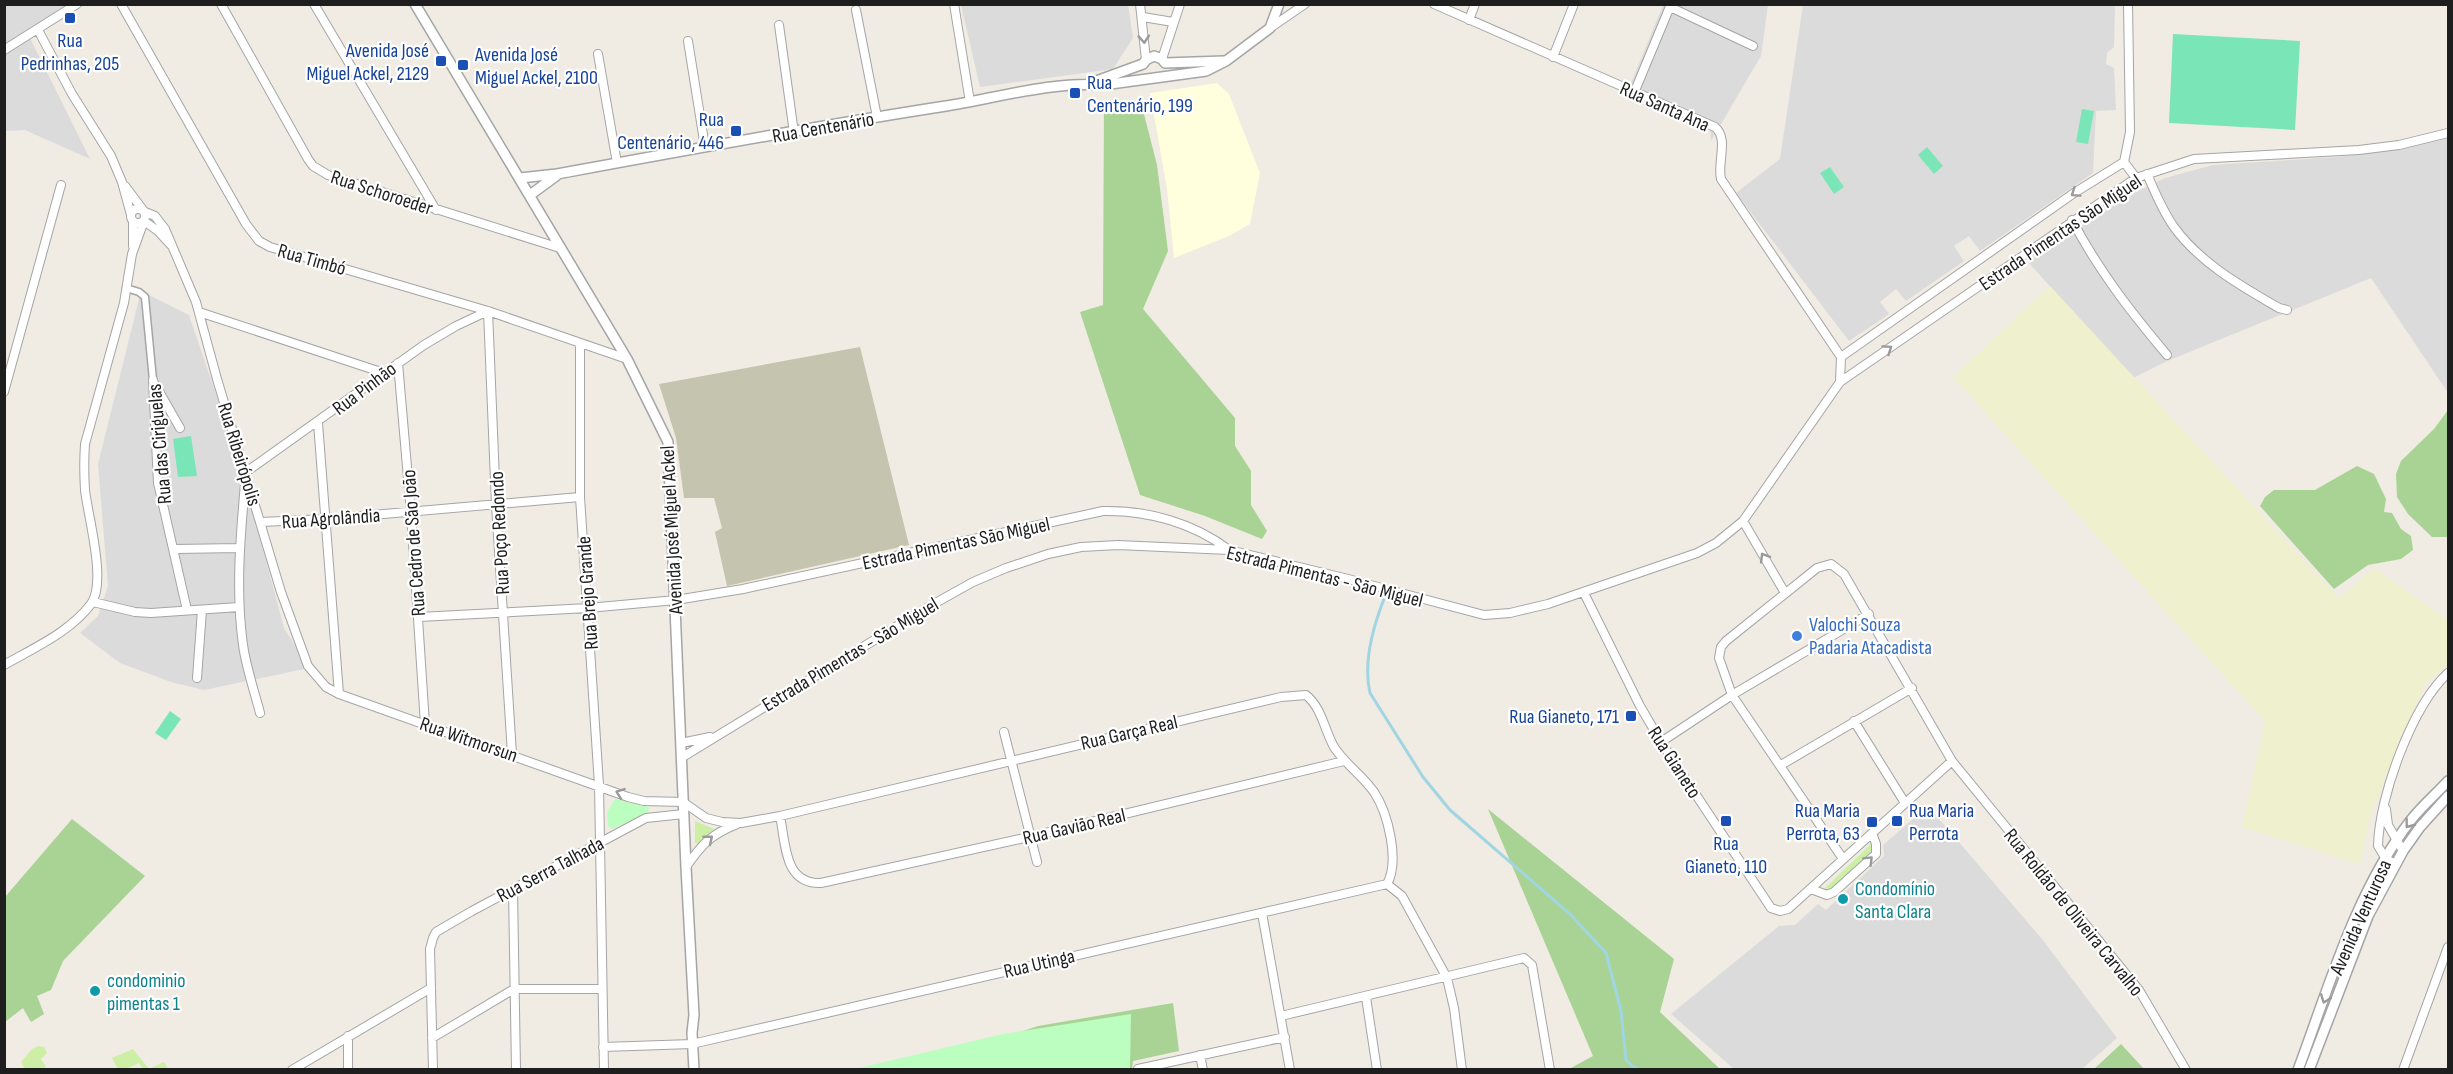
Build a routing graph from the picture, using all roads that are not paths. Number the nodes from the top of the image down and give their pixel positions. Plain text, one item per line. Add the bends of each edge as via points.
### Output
1 (77, 4) edge
2 (121, 4) edge
3 (221, 4) edge
4 (314, 4) edge
5 (415, 4) edge
6 (954, 4) edge
7 (1140, 4) edge
8 (1180, 4) edge
9 (1279, 4) edge
10 (1305, 4) edge
11 (1434, 4) edge
12 (1475, 4) edge
13 (1574, 4) edge
14 (2128, 4) edge
15 (1671, 6) edge
16 (856, 10) dead end
17 (1143, 17) junction
18 (1468, 20) junction
19 (1173, 22) junction
20 (779, 25) dead end
21 (1270, 28) junction
22 (38, 30) junction
23 (688, 41) dead end
24 (1753, 46) dead end
25 (4, 50) edge
26 (598, 54) dead end
27 (1553, 57) junction
28 (1164, 61) junction
29 (1145, 62) junction
30 (1226, 62) junction
31 (1155, 78) junction
32 (1089, 84) junction
33 (1634, 93) junction
34 (970, 102) junction
35 (876, 117) junction
36 (794, 133) junction
37 (2448, 133) edge
38 (705, 147) junction
39 (2124, 162) junction
40 (617, 163) junction
41 (557, 174) junction
42 (2147, 174) junction
43 (520, 178) junction
44 (2136, 178) junction
45 (122, 182) junction
46 (61, 185) dead end
47 (530, 195) junction
48 (436, 210) junction
49 (144, 211) junction
50 (132, 218) junction
51 (2072, 220) junction
52 (144, 222) junction
53 (173, 248) junction
54 (560, 248) junction
55 (132, 254) junction
56 (126, 288) junction
57 (2287, 310) dead end
58 (488, 311) junction
59 (199, 312) junction
60 (580, 343) junction
61 (2167, 355) dead end
62 (1841, 357) junction
63 (627, 359) junction
64 (398, 363) junction
65 (384, 373) junction
66 (153, 380) junction
67 (1840, 382) junction
68 (4, 392) edge
69 (318, 423) junction
70 (180, 428) dead end
71 (246, 472) junction
72 (580, 497) junction
73 (496, 505) junction
74 (411, 513) junction
75 (326, 519) junction
76 (1743, 521) junction
77 (261, 522) junction
78 (239, 548) junction
79 (175, 549) junction
80 (1229, 550) junction
81 (1584, 593) junction
82 (1785, 593) junction
83 (676, 600) junction
84 (93, 602) junction
85 (239, 607) junction
86 (588, 608) junction
87 (188, 610) junction
88 (202, 610) junction
89 (503, 612) junction
90 (1869, 614) junction
91 (419, 617) junction
92 (4, 665) edge
93 (2448, 673) edge
94 (197, 678) dead end
95 (1912, 688) junction
96 (339, 694) junction
97 (1732, 695) junction
98 (260, 712) dead end
99 (1854, 721) junction
100 (425, 724) junction
101 (1004, 732) dead end
102 (715, 736) junction
103 (1661, 742) junction
104 (681, 743) junction
105 (512, 754) junction
106 (681, 758) junction
107 (1012, 760) junction
108 (1344, 761) junction
109 (1952, 761) junction
110 (1780, 765) junction
111 (2448, 781) edge
112 (599, 785) junction
113 (2448, 796) edge
114 (652, 801) junction
115 (683, 802) junction
116 (2385, 802) junction
117 (1905, 803) junction
118 (684, 814) junction
119 (652, 816) junction
120 (780, 816) junction
121 (741, 823) junction
122 (1872, 833) junction
123 (1029, 837) junction
124 (2397, 841) junction
125 (598, 843) junction
126 (2403, 851) junction
127 (1843, 859) junction
128 (2386, 859) junction
129 (1037, 862) dead end
130 (2396, 864) junction
131 (686, 867) junction
132 (1387, 884) junction
133 (513, 889) junction
134 (1811, 889) junction
135 (1262, 913) junction
136 (2448, 947) edge
137 (1447, 978) junction
138 (431, 988) junction
139 (514, 989) junction
140 (602, 989) junction
141 (1366, 997) junction
142 (1281, 1016) junction
143 (348, 1036) junction
144 (1285, 1036) junction
145 (432, 1038) junction
146 (695, 1043) junction
147 (603, 1047) junction
148 (1200, 1055) junction
149 (1138, 1069) edge
150 (292, 1070) edge
151 (348, 1070) edge
152 (433, 1070) edge
153 (516, 1070) edge
154 (604, 1070) edge
155 (694, 1070) edge
156 (700, 1070) edge
157 (1203, 1070) edge
158 (1290, 1070) edge
159 (1377, 1070) edge
160 (1462, 1070) edge
161 (1550, 1070) edge
162 (2186, 1070) edge
163 (2298, 1070) edge
164 (2309, 1070) edge
165 (2403, 1070) edge

1 - 22 street
2 - 58 street, Rua Timbó via 259,241
3 - 48 street, Rua Schoroeder via 313,166 328,175
4 - 48 street
5 - 43 street, Avenida José Miguel Ackel
6 - 34 street
7 - 17 street
8 - 19 street
9 - 21 street
10 - 21 street, Rua Centenário
11 - 18 street, Rua Santa Ana
12 - 18 street
13 - 27 street
14 - 39 street via 2130,132
15 - 24 street
15 - 33 street
16 - 35 street
17 - 19 street
17 -> 29 street
18 - 27 street, Rua Santa Ana
19 - 28 street
20 - 36 street
21 - 30 street, Rua Centenário
22 - 25 street
22 - 45 street, Rua Ribeirópolis
23 - 38 street
26 - 40 street
27 - 33 street, Rua Santa Ana
28 - 29 street, Rua Centenário via 1154,56
28 - 30 street, Rua Centenário
28 - 31 street via 1165,72
29 - 31 street via 1144,73
29 - 32 street, Rua Centenário
30 - 31 street, Rua Centenário via 1206,71
31 - 32 street, Rua Centenário via 1103,86
32 - 34 street, Rua Centenário
33 - 62 street, Rua Santa Ana via 1720,131 1721,179
34 - 35 street, Rua Centenário
35 - 36 street, Rua Centenário
36 - 38 street, Rua Centenário
37 - 42 street, Estrada Pimentas São Miguel via 2359,150 2213,156
38 - 40 street, Rua Centenário
39 - 44 street
39 -> 62 street, Estrada Pimentas São Miguel
40 - 41 street, Rua Centenário
41 - 43 street, Rua Centenário
41 - 47 street, Rua Centenário
42 - 44 street, Estrada Pimentas São Miguel
42 - 57 street via 2162,208 2192,248 2231,280
43 - 47 street, Avenida José Miguel Ackel
44 - 51 street, Estrada Pimentas São Miguel
45 - 49 street, Rua Ribeirópolis
45 - 50 street, Rua Ribeirópolis
46 - 68 street
47 - 54 street, Avenida José Miguel Ackel
48 - 54 street, Rua Schoroeder
49 - 50 street via 136,209
49 - 52 street
49 - 53 street, Rua Ribeirópolis via 165,229
50 - 52 street via 137,224
50 - 55 street, Rua Ribeirópolis
51 - 61 street via 2092,258 2126,307
67 -> 51 street, Estrada Pimentas São Miguel
52 - 53 street
52 - 55 street
53 - 59 street, Rua Ribeirópolis
54 - 63 street, Avenida José Miguel Ackel
55 - 56 street
56 - 66 street, Rua das Ciriguelas via 145,297
56 - 84 street via 84,454 97,573
58 - 60 street, Rua Timbó
58 - 64 street, Rua Pinhão via 456,326
58 - 73 street, Rua Poço Redondo
59 - 65 street
59 - 71 street, Rua Ribeirópolis
60 - 63 street, Rua Timbó
60 - 72 street, Rua Brejo Grande
62 - 67 street
63 - 83 street, Avenida José Miguel Ackel via 668,442
64 - 65 street, Rua Pinhão
64 - 74 street, Rua Cedro de São João
65 - 69 street, Rua Pinhão
66 - 70 street
66 - 79 street, Rua das Ciriguelas via 158,483
67 - 76 street, Estrada Pimentas São Miguel
69 - 71 street, Rua Pinhão
69 - 75 street
71 - 77 street, Rua Ribeirópolis
71 - 78 street
72 - 73 street, Rua Agrolândia
72 - 86 street, Rua Brejo Grande
73 - 74 street, Rua Agrolândia
73 - 89 street, Rua Poço Redondo
74 - 75 street, Rua Agrolândia
74 - 91 street, Rua Cedro de São João
75 - 77 street, Rua Agrolândia
75 - 96 street
76 - 81 street, Estrada Pimentas São Miguel via 1697,553
82 -> 76 street
77 - 96 street, Rua Ribeirópolis via 308,666 326,687
78 - 79 street
78 - 85 street
79 - 87 street, Rua das Ciriguelas
80 - 81 street, Estrada Pimentas - São Miguel via 1484,615 1528,610
80 - 83 street, Estrada Pimentas São Miguel via 1213,538 1171,521 1127,510 1103,511
80 - 102 street, Estrada Pimentas - São Miguel via 1109,545 1048,554 1006,568 930,606
81 - 103 street, Rua Gianeto
82 - 90 street, Rua Roldão de Oliveira Carvalho via 1817,568 1831,564 1844,574
82 - 97 street via 1721,647 1720,664
83 - 86 street, Estrada Pimentas São Miguel
83 - 104 street, Avenida José Miguel Ackel
84 - 87 street via 135,612
84 - 92 street via 61,632
85 - 88 street
85 - 98 street via 243,647
86 - 89 street, Estrada Pimentas São Miguel
86 - 112 street, Rua Brejo Grande
87 - 88 street
88 - 94 street
89 - 91 street, Estrada Pimentas São Miguel
89 - 105 street, Rua Poço Redondo
90 - 95 street, Rua Roldão de Oliveira Carvalho
90 - 97 street
91 - 100 street, Rua Cedro de São João
93 - 116 street via 2415,719
95 - 99 street
95 - 109 street, Rua Roldão de Oliveira Carvalho
96 - 100 street, Rua Witmorsun
97 - 103 street
97 - 110 street
99 - 110 street
99 - 117 street
100 - 105 street, Rua Witmorsun
101 - 107 street
102 - 104 street
102 - 106 street, Estrada Pimentas - São Miguel
103 - 134 street, Rua Gianeto via 1771,908 1788,909
104 - 106 street, Avenida José Miguel Ackel
105 - 112 street, Rua Witmorsun
106 - 115 street, Avenida José Miguel Ackel
107 - 108 street, Rua Garça Real via 1306,695 1313,701
107 - 120 street, Rua Garça Real
107 - 123 street
108 - 123 street, Rua Gavião Real
108 - 132 street, Rua Garça Real via 1373,790 1383,811 1393,864
109 - 117 street
109 - 162 street, Rua Roldão de Oliveira Carvalho via 2139,990
110 - 127 street
111 -> 124 street, Avenida Venturosa
114 -> 112 street
112 - 125 street, Rua Brejo Grande
113 - 126 street, Avenida Venturosa
114 - 115 street
114 - 119 street
115 - 118 street, Avenida José Miguel Ackel
115 - 121 street via 706,818
116 - 124 street via 2388,825
116 - 128 street via 2378,846
117 - 122 street
118 - 119 street, Rua Serra Talhada
118 - 131 street, Avenida José Miguel Ackel
119 - 125 street, Rua Serra Talhada
120 - 121 street, Rua Garça Real
120 - 123 street, Rua Gavião Real via 791,868 803,881 821,883
131 -> 121 street via 713,835
122 - 127 street
134 -> 122 street via 1827,895 1876,854
123 - 129 street
124 - 126 street
124 - 128 street, Avenida Venturosa
125 - 133 street, Rua Serra Talhada
125 - 140 street, Rua Brejo Grande
126 - 130 street, Avenida Venturosa
127 - 134 street
128 - 130 street
128 -> 163 street, Avenida Venturosa via 2353,926
130 - 164 street, Avenida Venturosa via 2360,933
131 - 146 street, Avenida José Miguel Ackel
132 - 135 street, Rua Utinga
132 - 137 street via 1402,896
133 - 138 street, Rua Serra Talhada via 443,927 433,938
133 - 139 street
135 - 142 street
135 - 146 street, Rua Utinga
136 - 165 street
137 - 141 street
137 - 160 street
137 - 161 street via 1524,958 1532,965
138 - 143 street
138 - 145 street
139 - 140 street
139 - 145 street
139 - 153 street
140 - 147 street, Rua Brejo Grande
141 - 142 street
141 - 159 street
142 - 144 street
143 - 150 street
143 - 151 street
144 - 148 street
144 - 158 street
145 - 152 street
146 - 147 street, Rua Utinga
146 - 155 street, Avenida José Miguel Ackel
146 - 156 street, Avenida José Miguel Ackel
147 - 154 street, Rua Brejo Grande
148 - 149 street
148 - 157 street

